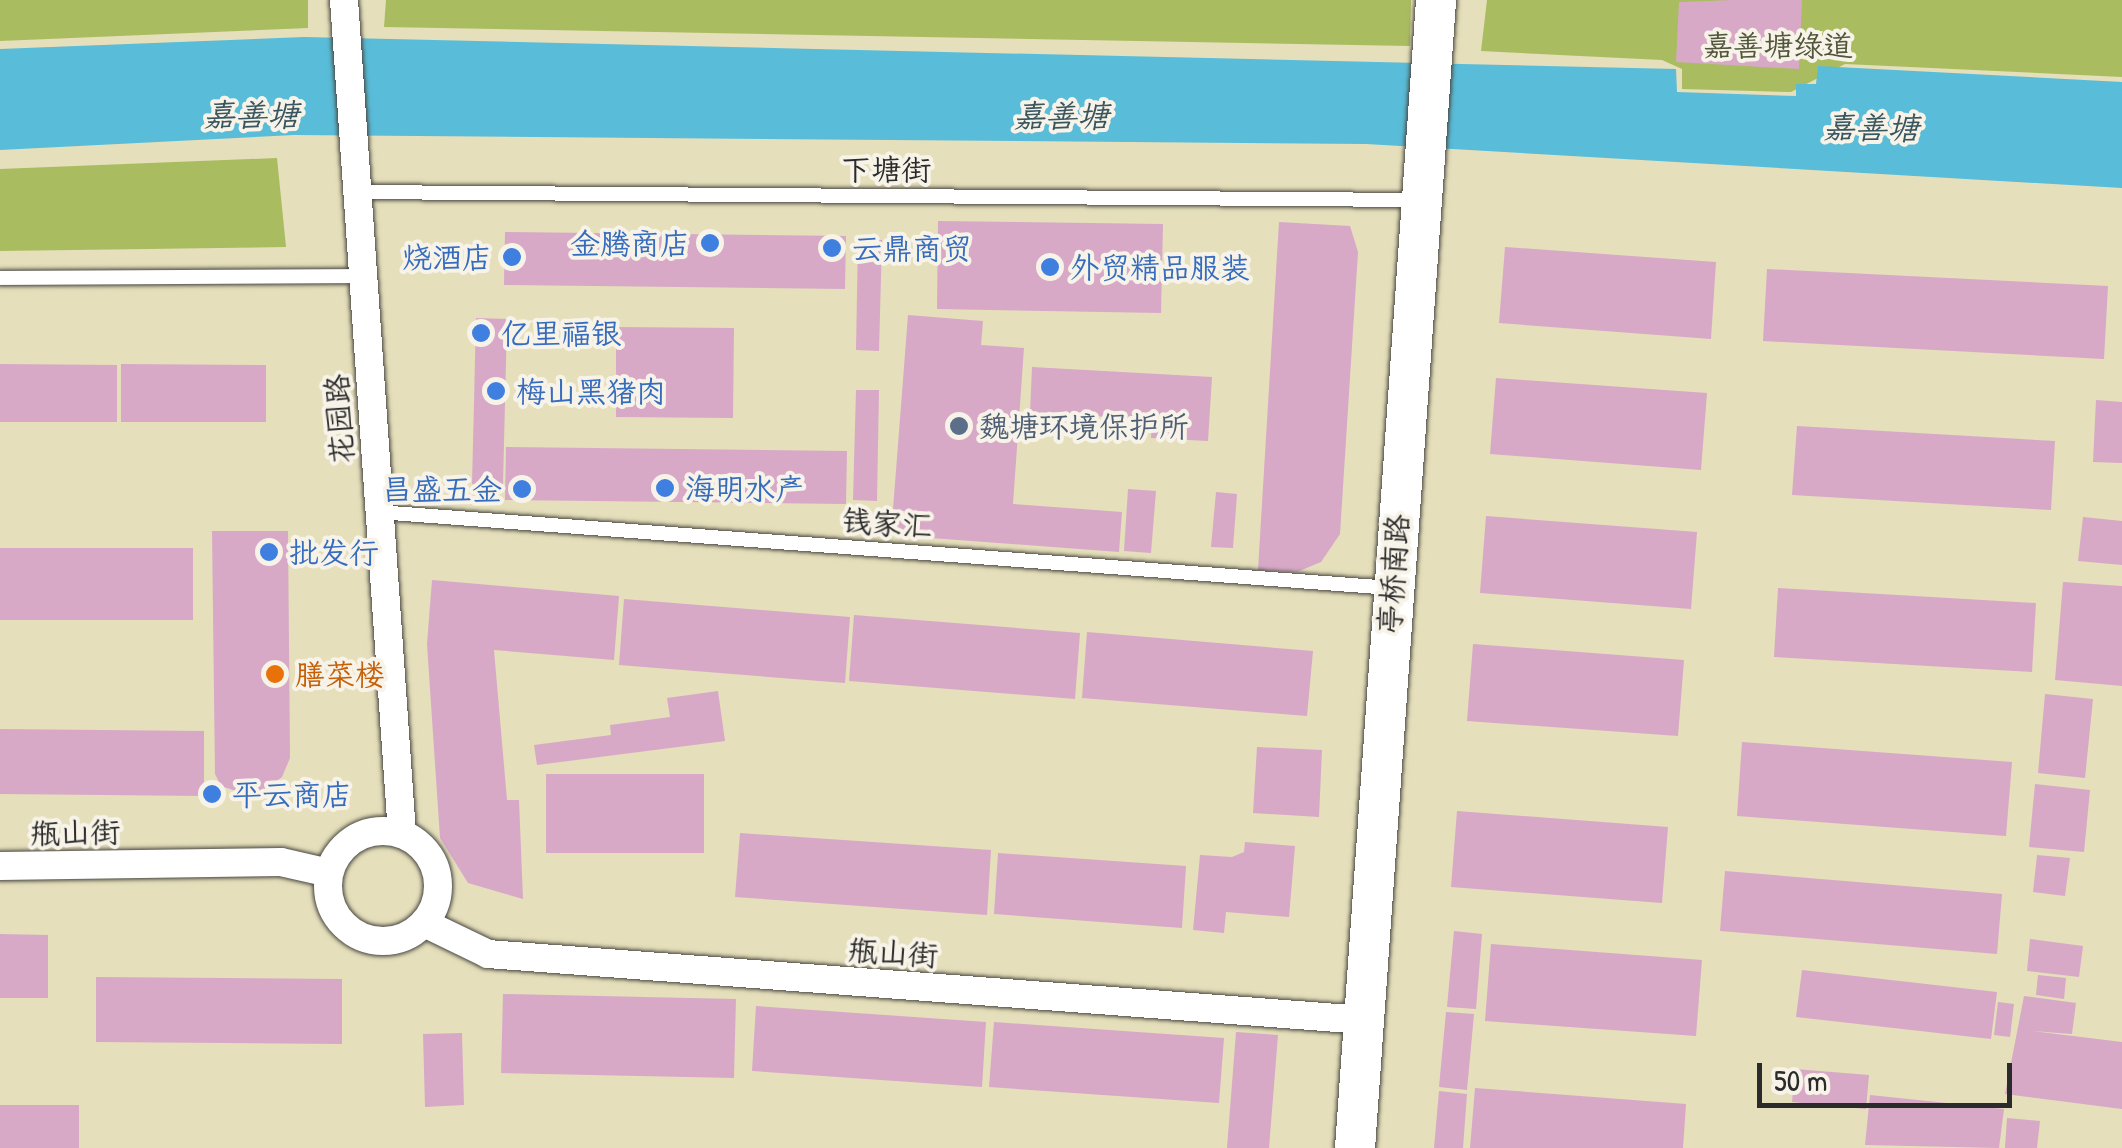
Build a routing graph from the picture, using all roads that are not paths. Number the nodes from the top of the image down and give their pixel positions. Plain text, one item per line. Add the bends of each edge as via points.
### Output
1 (344, 6) edge
2 (1436, 9) edge
3 (354, 192) junction
4 (1418, 200) junction
5 (362, 276) junction
6 (0, 278) edge
7 (378, 512) junction
8 (1392, 588) junction
9 (402, 834) junction
10 (0, 866) edge
11 (329, 872) junction
12 (424, 923) junction
13 (1364, 1020) junction
14 (1355, 1148) edge

1 - 3 street, 花园路
2 - 4 street, 亭桥南路
3 - 4 lane, 下塘街
3 - 5 street, 花园路
4 - 8 street, 亭桥南路
5 - 6 lane
5 - 7 street, 花园路
7 - 8 lane, 钱家汇
7 - 9 street, 花园路
8 - 13 street, 亭桥南路
9 - 11 street via 384,830 349,842
9 - 12 street via 429,856 436,872 434,908
10 - 11 street, 甁山街 via 281,862
11 - 12 street via 332,909 358,935 393,940
12 - 13 street, 甁山街 via 488,954
13 - 14 street, 亭桥南路

